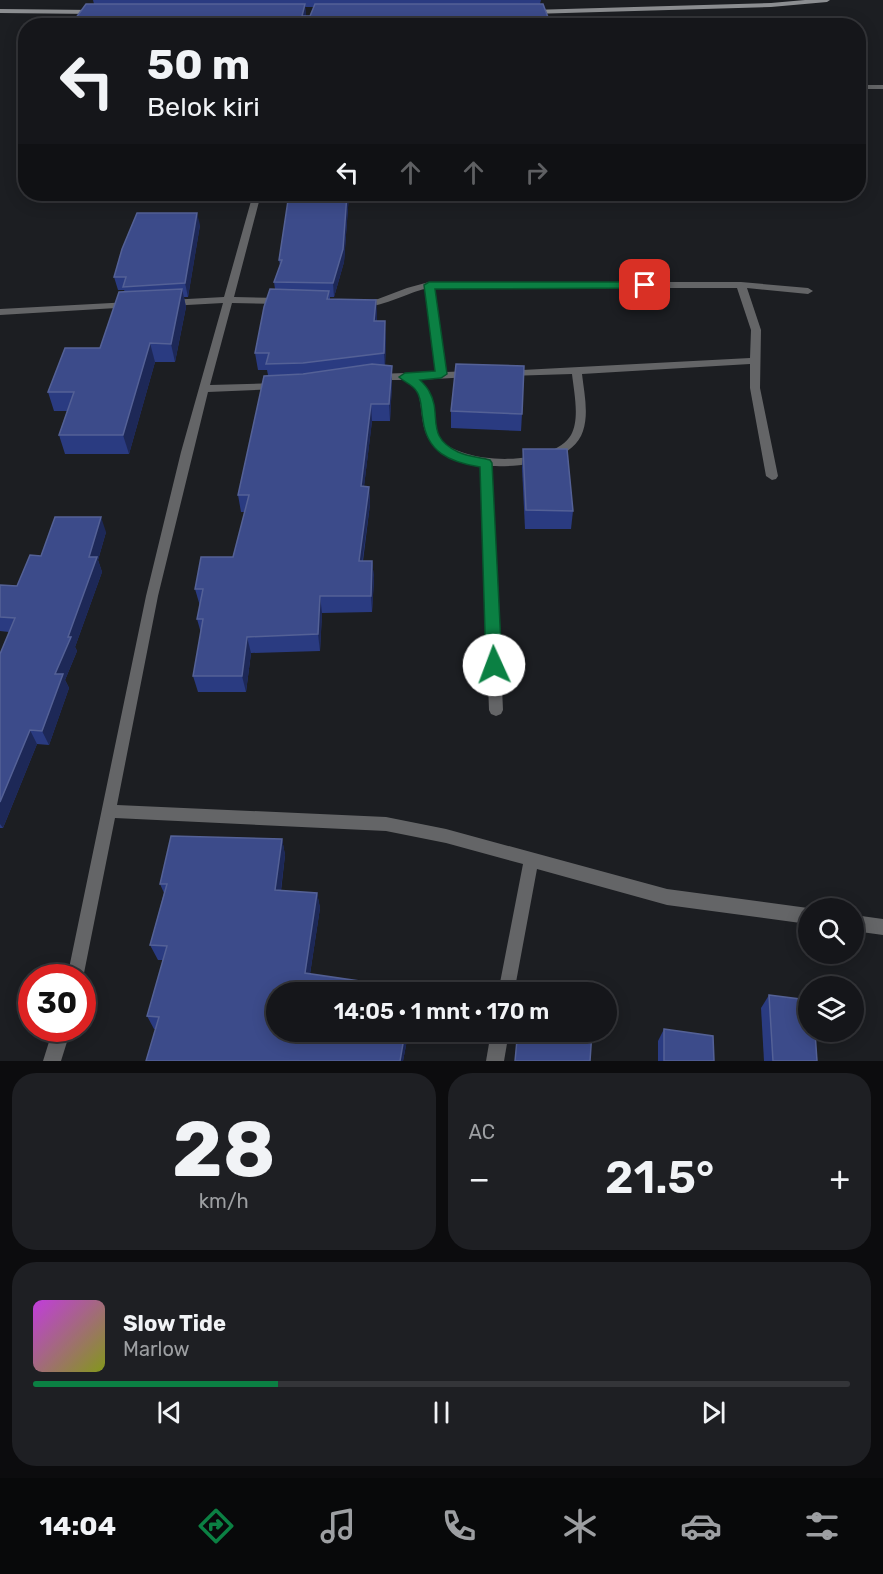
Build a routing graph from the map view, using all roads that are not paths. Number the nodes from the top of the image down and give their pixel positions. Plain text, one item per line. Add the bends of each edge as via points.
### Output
1 (827, 0) edge
2 (0, 11) edge
3 (101, 12) edge
4 (520, 12) edge
5 (866, 87) edge
6 (883, 87) edge
7 (255, 201) edge
8 (429, 285) junction
9 (741, 285) junction
10 (808, 291) dead end
11 (230, 300) junction
12 (296, 301) edge
13 (161, 304) edge
14 (344, 304) edge
15 (138, 305) edge
16 (0, 312) edge
17 (754, 361) junction
18 (577, 371) junction
19 (499, 373) edge
20 (441, 374) junction
21 (476, 374) edge
22 (405, 377) junction
23 (358, 379) edge
24 (293, 386) edge
25 (205, 389) junction
26 (486, 463) junction
27 (772, 476) dead end
28 (496, 710) dead end
29 (108, 812) junction
30 (531, 861) junction
31 (798, 915) edge
32 (864, 924) edge
33 (883, 927) edge
34 (78, 964) edge
35 (508, 982) edge
36 (58, 1042) edge
37 (498, 1042) edge
38 (52, 1061) edge
39 (495, 1061) edge

1 - 4 main road
2 - 3 main road
5 - 6 street
7 - 11 street
8 - 9 street
8 - 14 street via 415,287 386,302
8 - 20 street
9 - 10 street
9 - 17 street via 756,330
11 - 12 street
11 - 13 street
11 - 25 street
15 - 16 street
17 - 18 street
17 - 27 street via 755,388
18 - 19 street
18 - 26 street via 580,427 575,438 549,454
20 - 21 street
20 - 22 street
22 - 23 street
22 - 26 street via 416,382 424,393 431,435 437,444 469,461
24 - 25 street
25 - 29 street via 152,596
26 - 28 street
29 - 30 street via 386,824 446,836
29 - 34 street
30 - 31 street via 667,897
30 - 35 street
32 - 33 street
36 - 38 street
37 - 39 street

